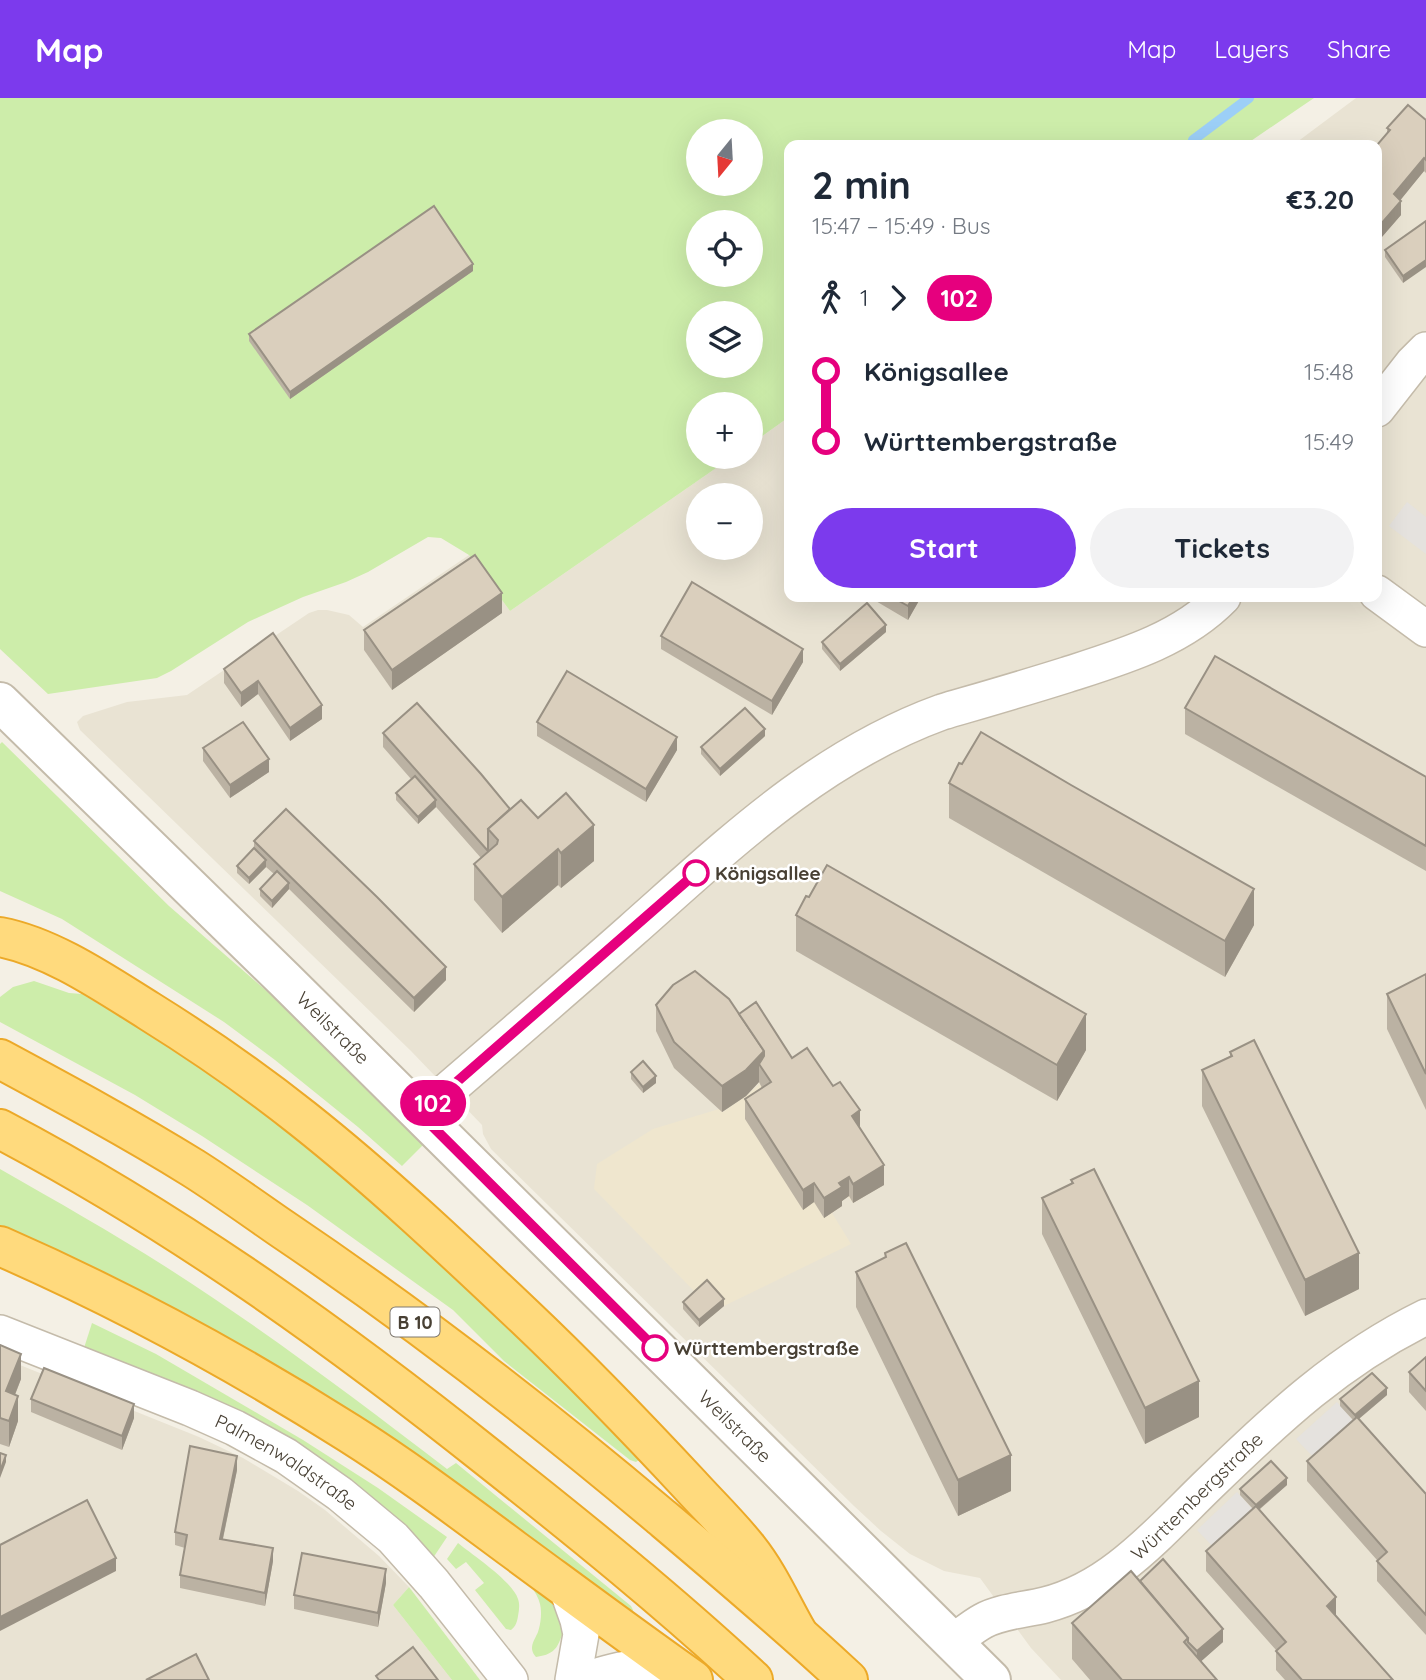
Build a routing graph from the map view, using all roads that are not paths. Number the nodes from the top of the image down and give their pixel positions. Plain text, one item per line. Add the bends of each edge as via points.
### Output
1 (1426, 350) edge
2 (1382, 403) edge
3 (1382, 597) edge
4 (1217, 602) edge
5 (1426, 629) edge
6 (0, 702) edge
7 (0, 937) edge
8 (0, 1059) edge
9 (420, 1114) junction
10 (0, 1129) edge
11 (0, 1246) edge
12 (1426, 1317) edge
13 (0, 1333) edge
14 (567, 1589) junction
15 (797, 1632) junction
16 (953, 1642) junction
17 (688, 1677) edge
18 (510, 1680) edge
19 (573, 1680) edge
20 (585, 1680) edge
21 (753, 1680) edge
22 (848, 1680) edge
23 (991, 1680) edge

1 - 2 street
3 - 5 street
4 - 9 street via 1191,624 1151,645 915,721 824,771 733,839
6 - 9 street, Weilstraße
7 - 15 highway via 78,968 167,1022 303,1118 367,1171 566,1356 657,1449 747,1548
8 - 15 highway, B 10 via 195,1170 403,1312 607,1471
9 - 16 street, Weilstraße
10 - 21 highway via 127,1201 313,1325 562,1515
11 - 14 highway via 159,1322 272,1385 428,1486
12 - 16 street, Württembergstraße via 1387,1337 1320,1383 1256,1438 1135,1556 1106,1577 1062,1599 983,1621
13 - 18 street, Palmenwaldstraße via 190,1408 286,1455 393,1538
14 - 17 highway
14 - 19 street via 581,1634
15 - 22 highway, B 10
16 - 23 street, Weilstraße
17 - 20 street via 643,1667

